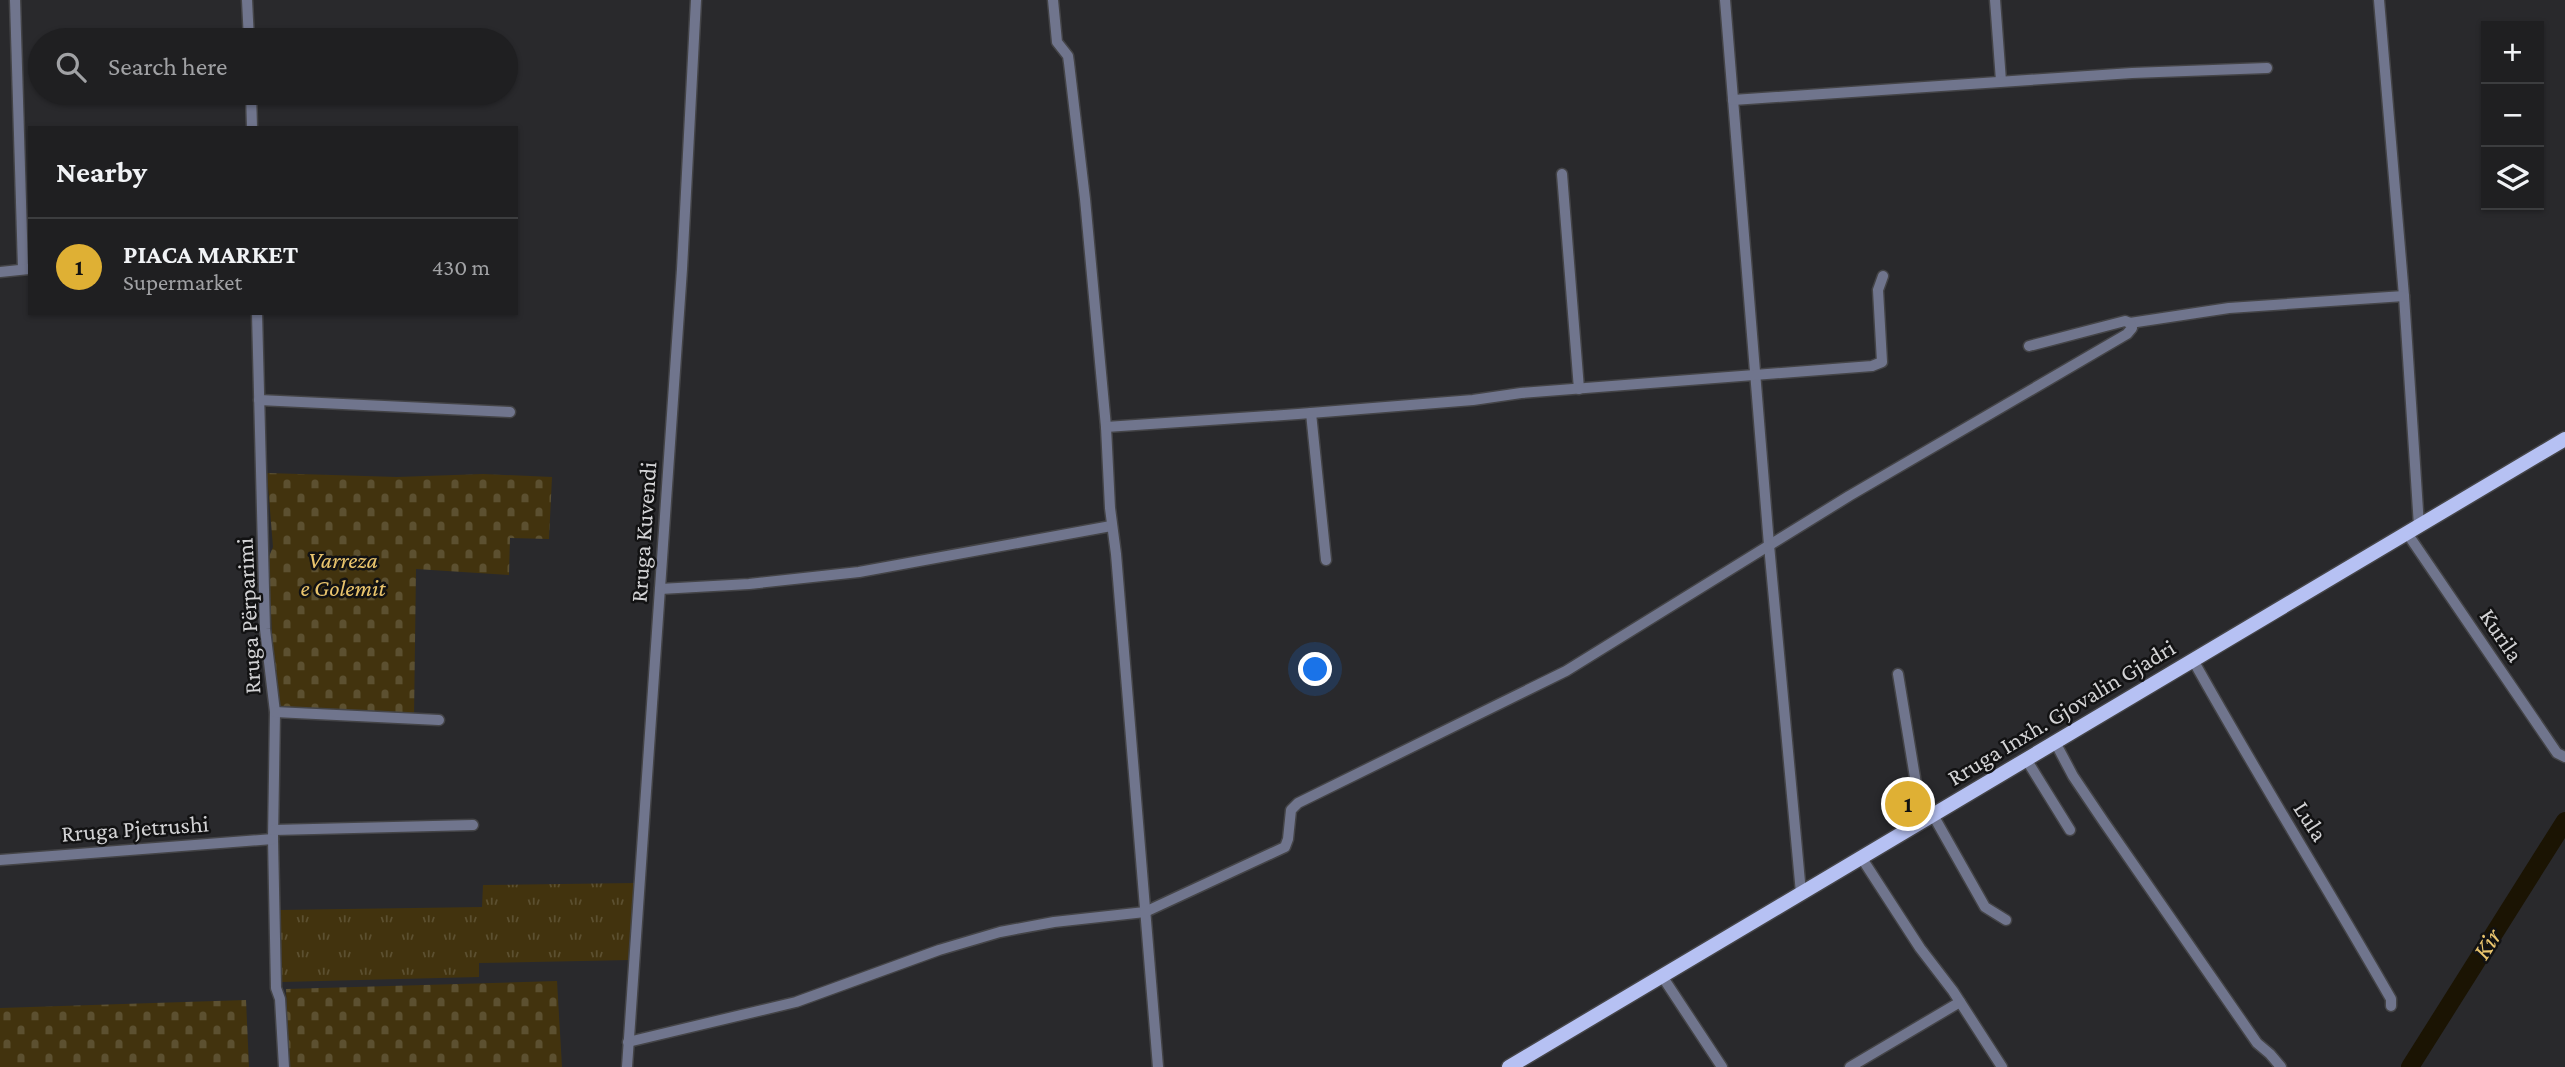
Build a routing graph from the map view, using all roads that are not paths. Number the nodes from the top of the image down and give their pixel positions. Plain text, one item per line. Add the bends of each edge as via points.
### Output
1 (15, 0) edge
2 (247, 0) edge
3 (696, 0) edge
4 (1053, 0) edge
5 (1725, 0) edge
6 (1995, 0) edge
7 (2379, 0) edge
8 (248, 28) edge
9 (2267, 68) dead end
10 (2001, 81) junction
11 (1733, 100) junction
12 (251, 105) edge
13 (252, 126) edge
14 (1562, 174) dead end
15 (26, 269) edge
16 (0, 272) edge
17 (1883, 276) dead end
18 (2404, 296) junction
19 (257, 315) edge
20 (2130, 323) junction
21 (2029, 346) dead end
22 (1755, 376) junction
23 (1579, 389) junction
24 (259, 400) junction
25 (510, 412) dead end
26 (1311, 413) junction
27 (1106, 427) junction
28 (2565, 439) edge
29 (1111, 526) junction
30 (2413, 529) junction
31 (1769, 545) junction
32 (1326, 560) dead end
33 (660, 589) junction
34 (2193, 660) junction
35 (1898, 674) dead end
36 (275, 712) junction
37 (439, 720) dead end
38 (2055, 742) junction
39 (2565, 757) edge
40 (2026, 759) junction
41 (1927, 818) junction
42 (473, 825) dead end
43 (2070, 830) dead end
44 (274, 834) junction
45 (1861, 858) junction
46 (0, 860) edge
47 (1801, 893) junction
48 (1145, 912) junction
49 (2006, 920) dead end
50 (1662, 976) junction
51 (1961, 1002) junction
52 (2390, 1006) dead end
53 (628, 1042) junction
54 (284, 1067) edge
55 (627, 1067) edge
56 (1158, 1067) edge
57 (1508, 1067) edge
58 (1722, 1067) edge
59 (1850, 1067) edge
60 (2002, 1067) edge
61 (2281, 1067) edge

1 - 15 street
2 - 8 street
3 - 33 street, Rruga Kuvendi
4 - 27 street via 1057,42 1069,63
5 - 11 street
6 - 10 street
7 - 18 street
9 - 10 street
10 - 11 street
11 - 22 street
12 - 13 street
14 - 23 street
15 - 16 street
17 - 22 street via 1878,290 1882,362
18 - 20 street via 2229,308
18 - 30 street
19 - 24 street, Rruga Përparimi
20 - 21 street
20 - 31 street via 2127,334
22 - 23 street
22 - 31 street
23 - 26 street
24 - 25 street
24 - 36 street, Rruga Përparimi via 265,629
26 - 27 street
26 - 32 street
27 - 29 street
28 - 30 main road, Rruga Inxh. Gjovalin Gjadri
29 - 33 street via 859,572
29 - 48 street
30 - 34 main road, Rruga Inxh. Gjovalin Gjadri
30 - 39 street, Kurila via 2557,753
31 - 47 street
31 - 48 street via 1566,671 1298,803 1291,810 1285,847
33 - 53 street, Rruga Kuvendi
34 - 38 main road, Rruga Inxh. Gjovalin Gjadri
34 - 52 street, Lula via 2391,999
35 - 41 street
36 - 37 street
36 - 44 street, Rruga Përparimi
38 - 40 main road, Rruga Inxh. Gjovalin Gjadri
38 - 61 street via 2158,902 2257,1043
40 - 41 main road, Rruga Inxh. Gjovalin Gjadri
40 - 43 street
41 - 45 main road, Rruga Inxh. Gjovalin Gjadri
41 - 49 street via 1985,907
42 - 44 street
44 - 46 street, Rruga Pjetrushi
44 - 54 street, Rruga Përparimi via 276,988
45 - 47 main road, Rruga Inxh. Gjovalin Gjadri
45 - 51 street
47 - 50 main road, Rruga Inxh. Gjovalin Gjadri
48 - 53 street via 1000,932 796,1002
48 - 56 street
50 - 57 main road, Rruga Inxh. Gjovalin Gjadri
50 - 58 street
51 - 59 street
51 - 60 street
53 - 55 street, Rruga Kuvendi

